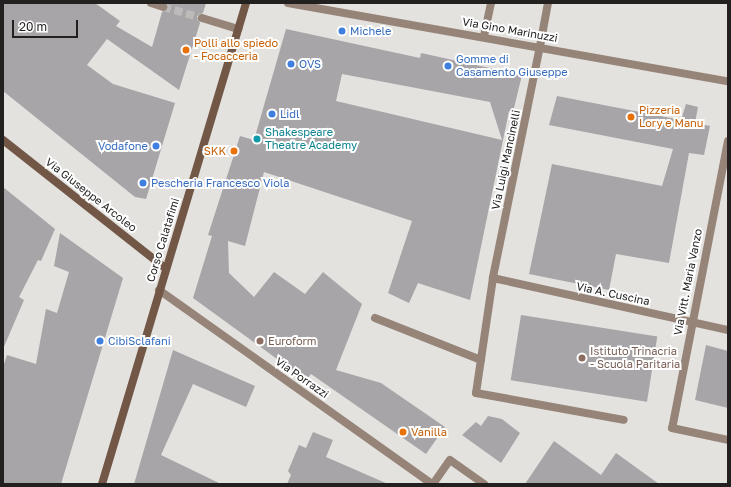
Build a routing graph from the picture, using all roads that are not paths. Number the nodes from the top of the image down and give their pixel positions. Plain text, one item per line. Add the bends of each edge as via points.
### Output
1 (151, 3) edge
2 (246, 3) edge
3 (288, 3) edge
4 (491, 3) edge
5 (548, 3) edge
6 (163, 6) dead end
7 (202, 18) tunnel mouth
8 (238, 29) junction
9 (484, 36) junction
10 (540, 46) junction
11 (728, 80) edge
12 (3, 140) edge
13 (728, 141) edge
14 (166, 268) junction
15 (493, 278) junction
16 (159, 290) junction
17 (376, 318) dead end
18 (691, 321) junction
19 (728, 330) edge
20 (481, 360) junction
21 (624, 420) dead end
22 (728, 440) edge
23 (102, 484) edge
24 (432, 484) edge
25 (484, 484) edge

1 - 6 street
2 - 8 main road, Corso Calatafimi
3 - 9 street, Via Gino Marinuzzi
4 - 9 street
5 - 10 street, Via Luigi Mancinelli
7 - 8 street
8 - 14 main road, Corso Calatafimi
9 - 10 street, Via Gino Marinuzzi
10 - 11 street, Via Gino Marinuzzi
10 - 15 street, Via Luigi Mancinelli
12 - 14 main road, Via Giuseppe Arcoleo
13 - 18 street, Via Vitt. Maria Vanzo
14 - 16 main road, Corso Calatafimi
15 - 18 street, Via A. Cuscina
15 - 20 street, Via Luigi Mancinelli
16 - 23 main road, Corso Calatafimi
16 - 24 street, Via Porrazzi
17 - 20 street
18 - 19 street, Via A. Cuscina
18 - 22 street, Via Vitt. Maria Vanzo via 672,428
20 - 21 street, Via Luigi Mancinelli via 476,393
24 - 25 street, Via Porrazzi via 450,460

